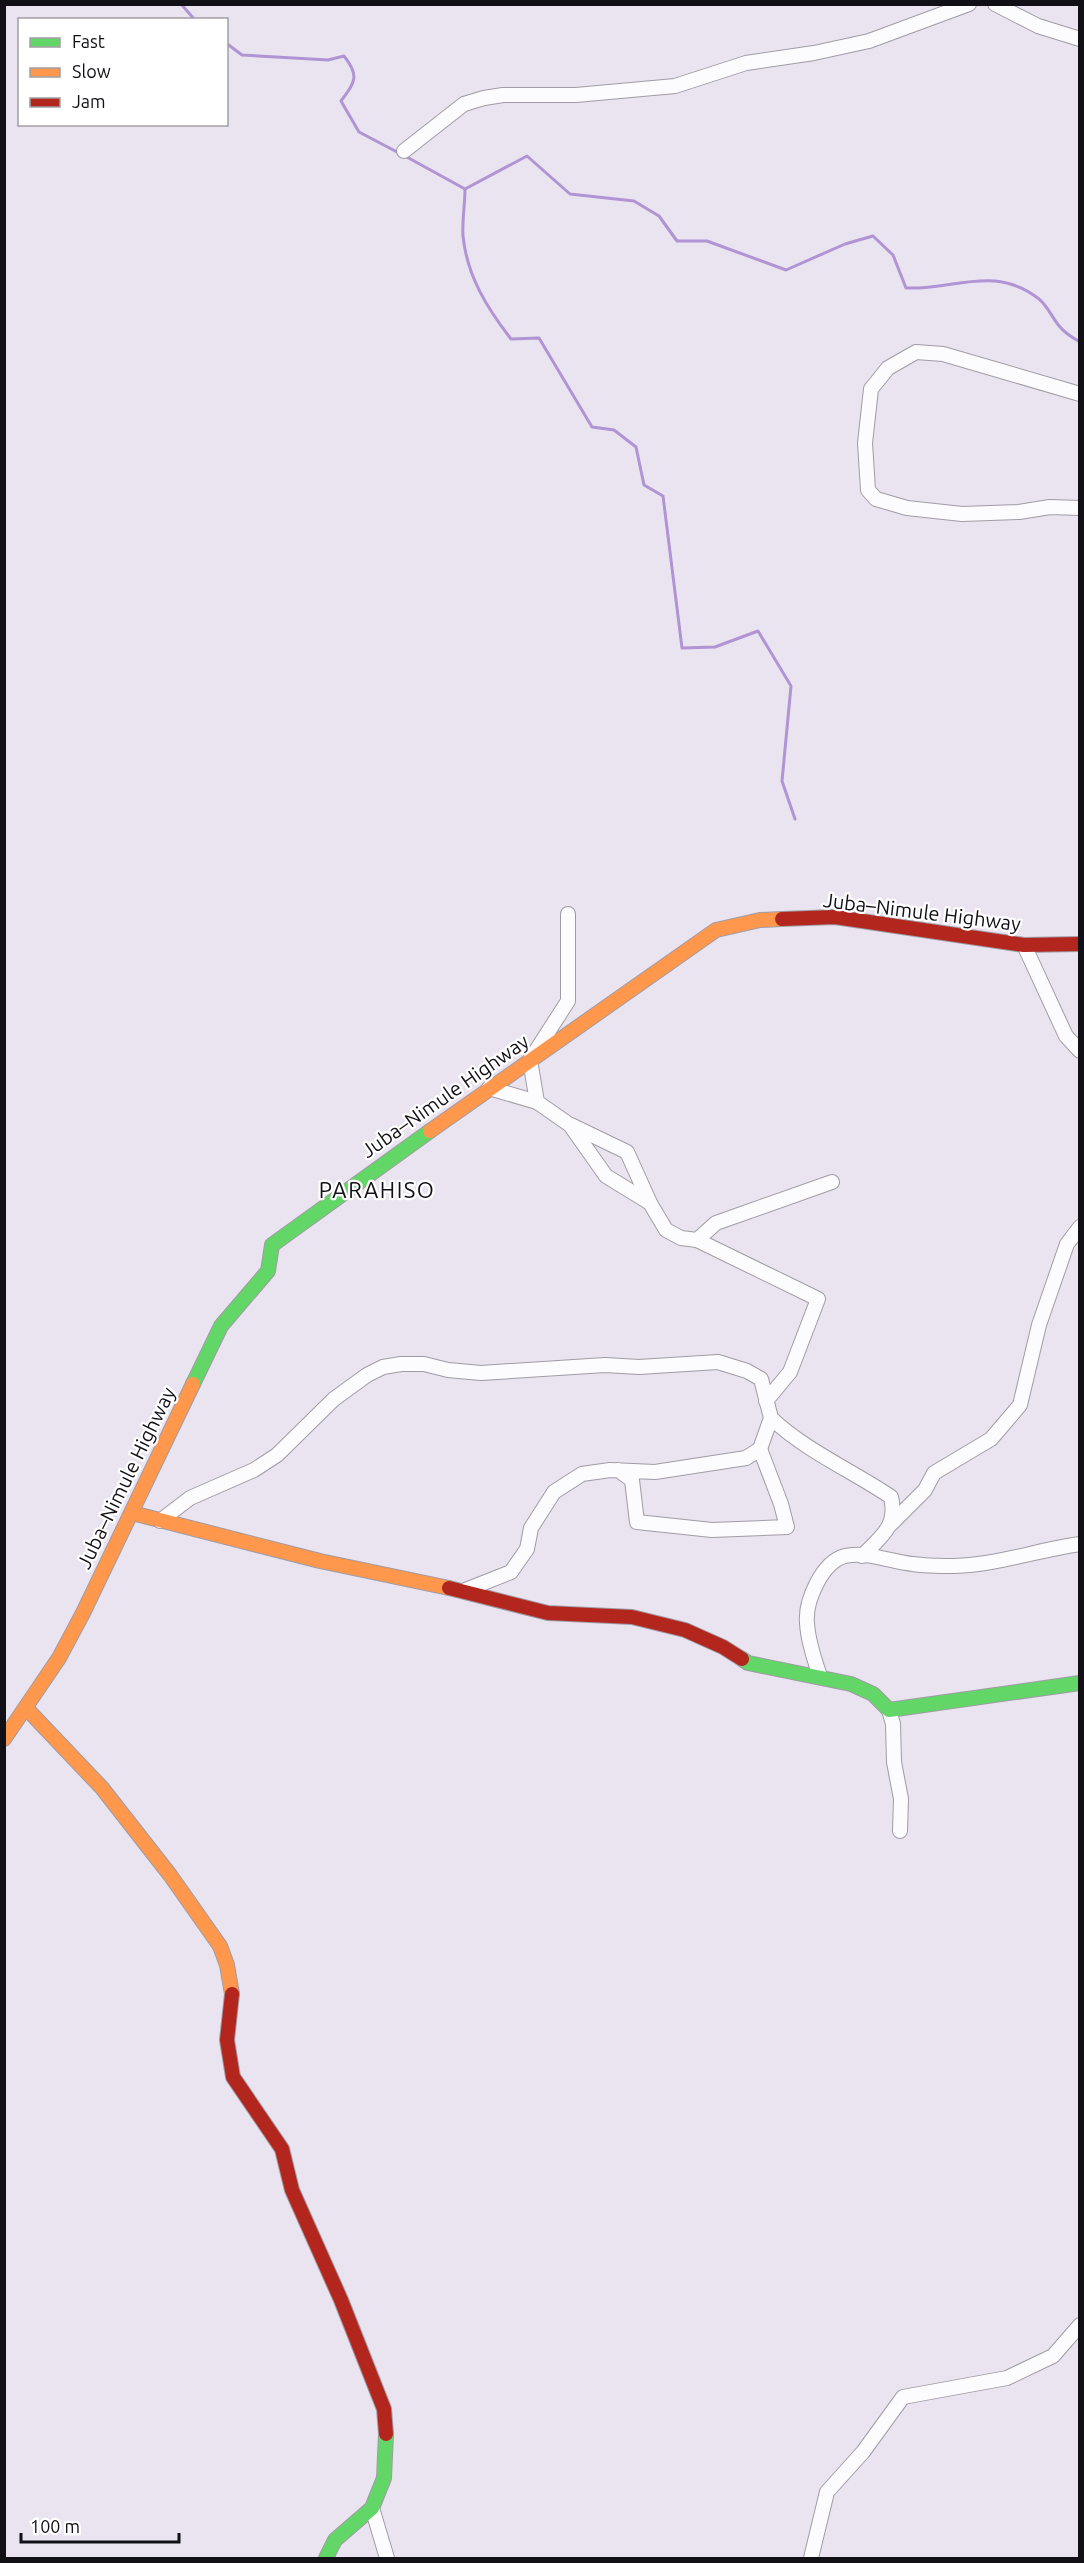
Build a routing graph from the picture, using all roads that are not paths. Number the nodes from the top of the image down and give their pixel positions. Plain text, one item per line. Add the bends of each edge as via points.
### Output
1 (969, 4) edge
2 (995, 4) edge
3 (1080, 39) edge
4 (404, 151) dead end
5 (1080, 394) edge
6 (1080, 508) edge
7 (568, 914) dead end
8 (1080, 944) edge
9 (1024, 945) junction
10 (1080, 1051) edge
11 (530, 1060) junction
12 (489, 1088) junction
13 (537, 1102) junction
14 (570, 1125) junction
15 (832, 1182) dead end
16 (650, 1203) junction
17 (1080, 1227) edge
18 (697, 1240) junction
19 (766, 1401) junction
20 (771, 1418) junction
21 (760, 1449) junction
22 (618, 1470) junction
23 (132, 1513) junction
24 (160, 1521) junction
25 (891, 1524) junction
26 (1080, 1544) edge
27 (862, 1556) junction
28 (463, 1591) junction
29 (820, 1676) junction
30 (1080, 1683) edge
31 (26, 1708) junction
32 (889, 1710) junction
33 (4, 1739) edge
34 (900, 1831) dead end
35 (1080, 2325) edge
36 (372, 2508) junction
37 (326, 2559) edge
38 (387, 2559) edge
39 (811, 2559) edge

1 - 4 street via 869,41 814,54 747,63 675,86 484,98 464,104
2 - 3 street via 1038,26
5 - 6 street via 943,354 916,352 888,368 872,389 865,443 868,490 876,500 962,514
7 - 11 street via 568,1001
8 - 9 street, Juba–Nimule Highway
9 - 10 street via 1066,1036
9 - 11 street, Juba–Nimule Highway via 836,917 794,917 739,924 717,930
11 - 12 street, Juba–Nimule Highway
11 - 13 street
12 - 13 street
12 - 23 street, Juba–Nimule Highway via 272,1245 268,1271 221,1326
13 - 14 street
14 - 16 street via 606,1176
14 - 16 street via 627,1152
15 - 18 street via 716,1223
16 - 18 street via 666,1230 681,1238
17 - 25 street via 1067,1244 1040,1325 1020,1405 991,1439 933,1473 925,1490
18 - 19 street via 818,1299 790,1372
19 - 20 street
19 - 24 street via 761,1379 718,1362 481,1373 424,1364 383,1367 334,1399 277,1455 254,1470 190,1498
20 - 21 street
20 - 25 street via 792,1438 891,1497
21 - 22 street via 746,1458 655,1472
21 - 22 street via 787,1527 712,1530 637,1522 632,1480
22 - 28 street via 582,1474 554,1492 531,1528 527,1549 511,1572
23 - 24 street
23 - 31 street, Juba–Nimule Highway via 59,1658
24 - 28 street
25 - 27 street
26 - 27 street via 1002,1562 954,1566
27 - 29 street via 844,1556 829,1565 811,1600 806,1621
28 - 29 street via 548,1613 632,1617 676,1627 723,1647 748,1663
29 - 32 street via 873,1694
30 - 32 street
31 - 33 street, Juba–Nimule Highway
31 - 36 street via 102,1788 220,1946 232,1991 227,2040 233,2077 282,2150 292,2190 384,2409 384,2478
32 - 34 street via 901,1799
35 - 39 street via 1053,2355 1007,2378 903,2397 863,2452 827,2492
36 - 37 street via 335,2540
36 - 38 street

